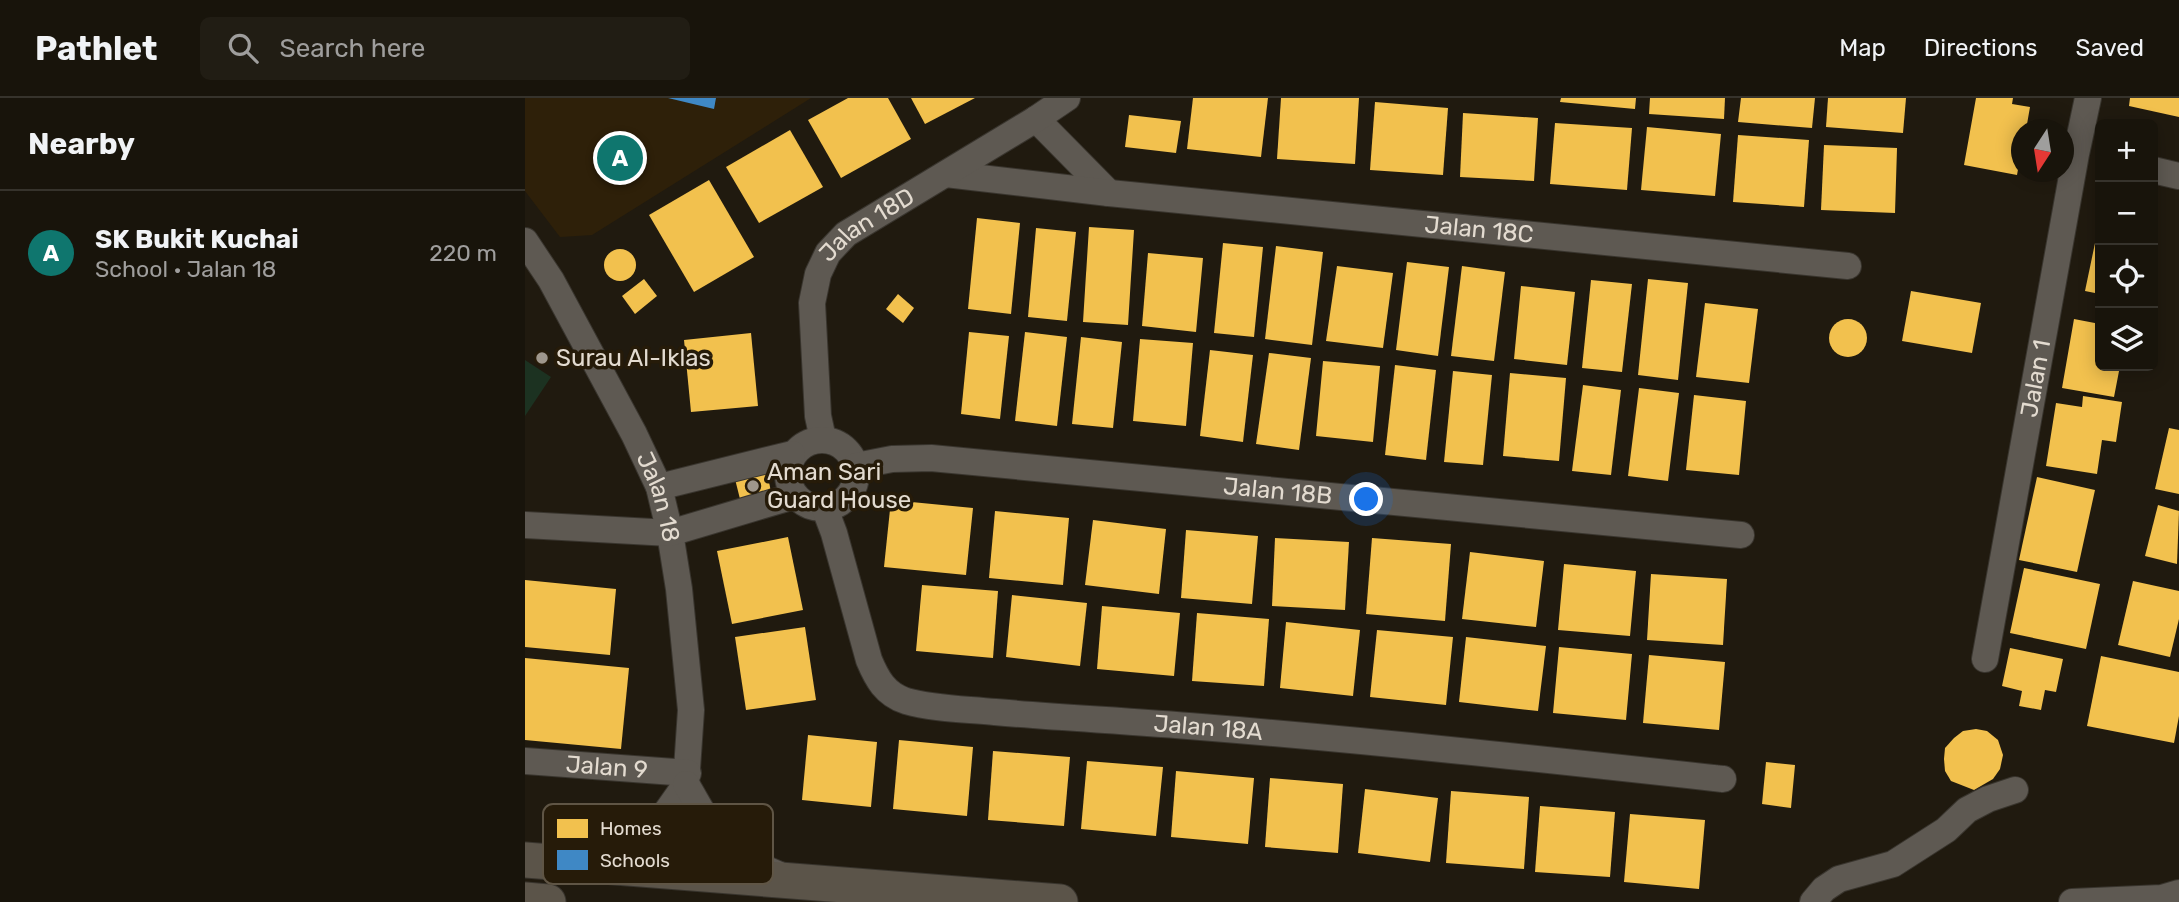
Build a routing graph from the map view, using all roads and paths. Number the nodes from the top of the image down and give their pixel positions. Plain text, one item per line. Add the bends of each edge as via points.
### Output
1 (1067, 98) edge
2 (2088, 98) edge
3 (1036, 119) junction
4 (2088, 156) edge
5 (2158, 171) edge
6 (946, 174) junction
7 (2179, 176) edge
8 (1109, 193) junction
9 (525, 241) edge
10 (1849, 266) dead end
11 (823, 439) junction
12 (792, 454) junction
13 (856, 466) junction
14 (659, 486) junction
15 (794, 496) junction
16 (825, 509) junction
17 (525, 525) edge
18 (670, 533) junction
19 (1741, 535) dead end
20 (1985, 659) dead end
21 (525, 761) edge
22 (687, 778) junction
23 (1723, 779) dead end
24 (2015, 790) dead end
25 (670, 804) edge
26 (701, 804) edge
27 (525, 860) edge
28 (543, 861) edge
29 (773, 872) edge
30 (773, 879) edge
31 (792, 880) junction
32 (2179, 894) edge
33 (525, 900) edge
34 (548, 902) edge
35 (1060, 902) edge
36 (1813, 902) edge
37 (2072, 902) edge

1 - 3 street, Jalan 18D
2 - 4 street, Jalan 1
3 - 6 street, Jalan 18D
3 - 8 street
4 - 20 street, Jalan 1
5 - 7 street
6 - 8 street, Jalan 18C
6 - 11 street, Jalan 18D via 846,234 828,253 818,274 812,303
8 - 10 street, Jalan 18C
9 - 14 street, Jalan 18 via 551,280
11 - 12 street via 806,443
11 - 13 street via 844,447
12 - 14 street
12 - 15 street via 786,475
13 - 16 street via 850,494 844,502
13 - 19 street, Jalan 18B via 931,458
14 - 18 street, Jalan 18
15 - 16 street via 808,506
15 - 18 street
16 - 23 street, Jalan 18A via 877,680 905,700 1016,714 1443,748
17 - 18 street
18 - 22 street, Jalan 18 via 691,710
21 - 22 street, Jalan 9
22 - 25 street
22 - 26 street
24 - 36 street via 1967,810 1946,830 1893,864 1839,879
27 - 28 main road
29 - 31 street
30 - 31 main road
31 - 35 main road
32 - 37 street
33 - 34 main road

